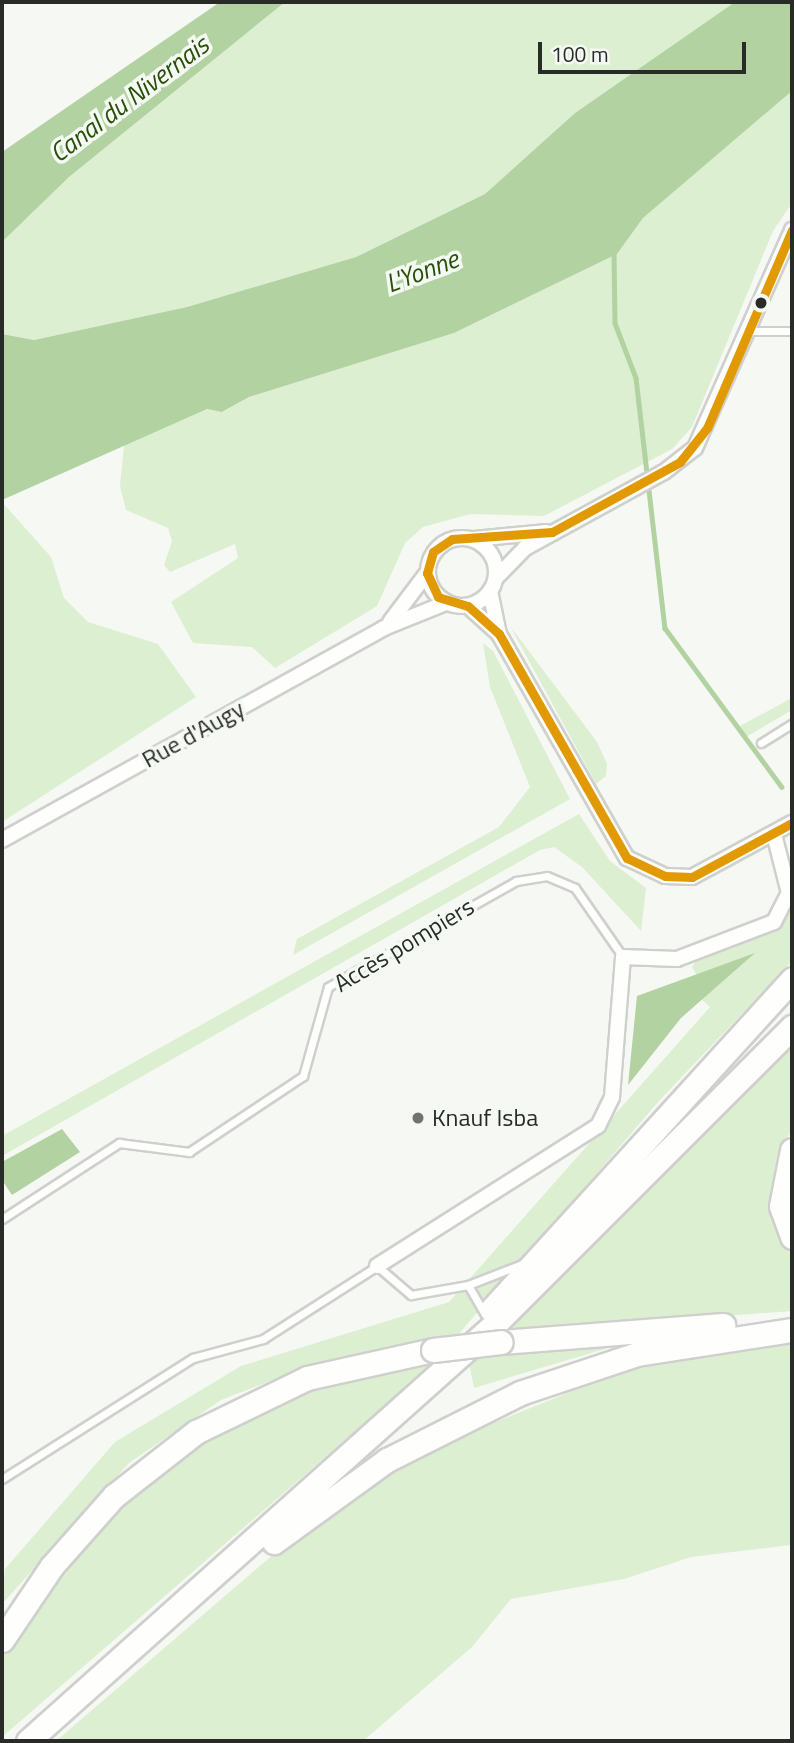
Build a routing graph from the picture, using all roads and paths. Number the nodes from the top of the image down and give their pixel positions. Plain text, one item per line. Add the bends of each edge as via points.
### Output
1 (792, 230) edge
2 (747, 331) junction
3 (792, 331) edge
4 (552, 531) junction
5 (474, 539) junction
6 (427, 573) junction
7 (493, 584) junction
8 (446, 603) junction
9 (468, 606) junction
10 (384, 628) junction
11 (499, 634) junction
12 (792, 725) edge
13 (761, 743) dead end
14 (792, 823) edge
15 (774, 834) junction
16 (2, 840) edge
17 (623, 957) junction
18 (792, 979) edge
19 (792, 1027) edge
20 (792, 1150) edge
21 (2, 1219) edge
22 (792, 1237) edge
23 (533, 1260) junction
24 (377, 1266) junction
25 (468, 1285) junction
26 (486, 1316) junction
27 (792, 1322) edge
28 (792, 1330) edge
29 (440, 1357) junction
30 (2, 1479) edge
31 (2, 1640) edge
32 (28, 1741) edge
33 (39, 1741) edge

1 - 2 street
2 - 3 lane
2 - 4 street via 695,448 644,484
4 - 5 street
4 - 7 street
5 - 6 street via 441,544
5 - 7 street via 492,555
6 - 8 street
6 - 10 street, Rue d'Augy
7 - 9 street
7 - 11 street
8 - 9 street
8 - 10 street, Rue d'Augy
9 - 11 street
10 - 16 street, Rue d'Augy
11 - 15 street via 594,809 627,858 675,878 716,869
12 - 13 lane
14 - 15 street
15 - 17 street via 789,893 774,922 677,960
17 - 21 lane, Accès pompiers via 575,888 547,876 516,881 328,987 303,1076 200,1145 189,1152 119,1143
17 - 24 street via 607,1115
18 - 23 main road
19 - 29 main road via 663,1161
20 - 22 main road via 780,1206
23 - 25 lane
23 - 26 main road
24 - 25 lane via 411,1294
24 - 30 lane via 263,1339 193,1358
25 - 26 lane
26 - 29 main road
27 - 29 main road, bridge via 501,1342
28 - 33 main road via 716,1338 598,1365 442,1428 319,1503
29 - 31 main road via 307,1378 196,1432 114,1496 52,1566
29 - 32 main road

